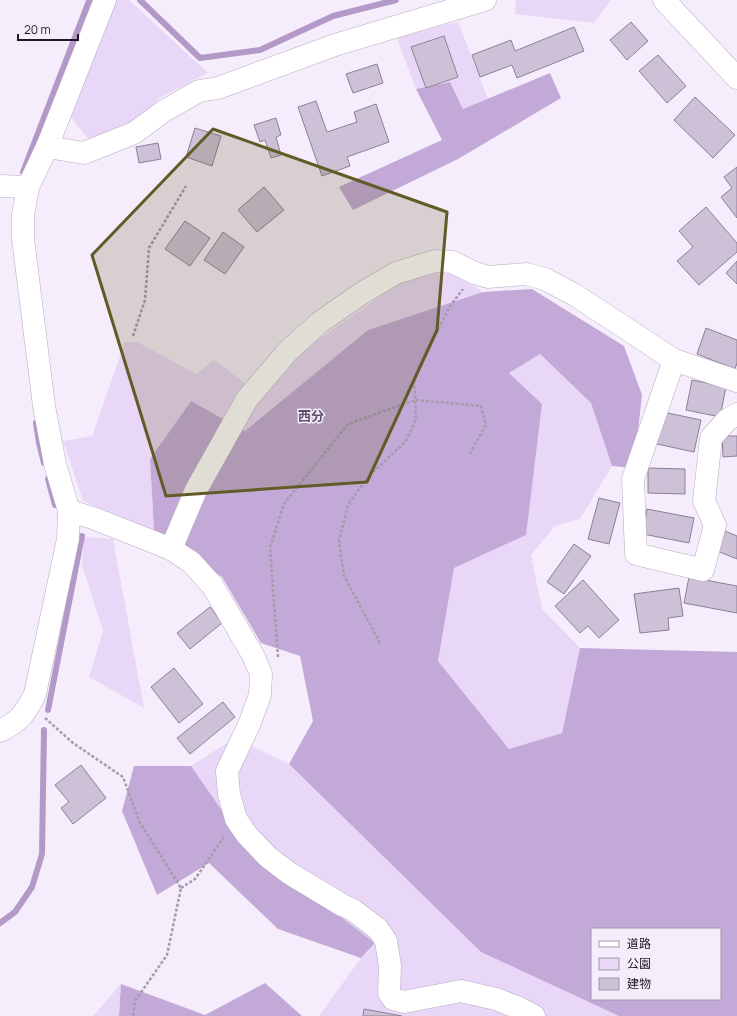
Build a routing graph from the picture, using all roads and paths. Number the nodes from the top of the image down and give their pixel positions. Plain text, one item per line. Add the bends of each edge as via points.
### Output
1 (105, 0) edge
2 (485, 0) edge
3 (664, 0) edge
4 (737, 78) edge
5 (47, 147) junction
6 (0, 186) edge
7 (186, 186) dead end
8 (28, 187) junction
9 (475, 273) junction
10 (133, 336) dead end
11 (674, 360) junction
12 (737, 381) edge
13 (415, 400) junction
14 (737, 414) edge
15 (469, 455) dead end
16 (69, 511) junction
17 (171, 549) junction
18 (380, 643) dead end
19 (278, 658) dead end
20 (28, 709) junction
21 (0, 732) edge
22 (236, 820) junction
23 (181, 888) junction
24 (133, 1016) edge
25 (534, 1016) edge

1 - 5 street
2 - 5 street via 335,45 218,88 199,91 134,133 84,153
3 - 4 street
5 - 8 street
6 - 8 street
7 - 10 path via 149,248 145,300
8 - 16 street via 23,215 23,239 44,406 55,464
9 - 11 street via 488,277 526,274 545,279 575,295
9 - 13 path via 450,306 414,379
9 - 17 street via 452,262 435,261 396,273 319,323 288,352 248,399 196,490
11 - 12 street
11 - 14 street via 633,479 636,554 703,570 715,525 704,502 711,438 727,420
13 - 15 path via 481,406 486,425
13 - 18 path via 416,419 406,440 367,478 348,505 339,541 344,576
13 - 19 path via 348,424 284,504 270,548
16 - 17 street
16 - 20 street via 68,539 59,585 35,694
17 - 22 street via 191,562 212,585 254,657 261,674 260,695 227,771 229,794
20 - 21 street via 16,722
20 - 23 path via 44,717 73,743 123,777 140,823
22 - 23 path via 196,879
22 - 25 street via 268,857 289,873 353,910 378,929 386,941 390,966 389,993 393,999 404,1002 461,991 496,999
23 - 24 path via 167,956 135,1001

